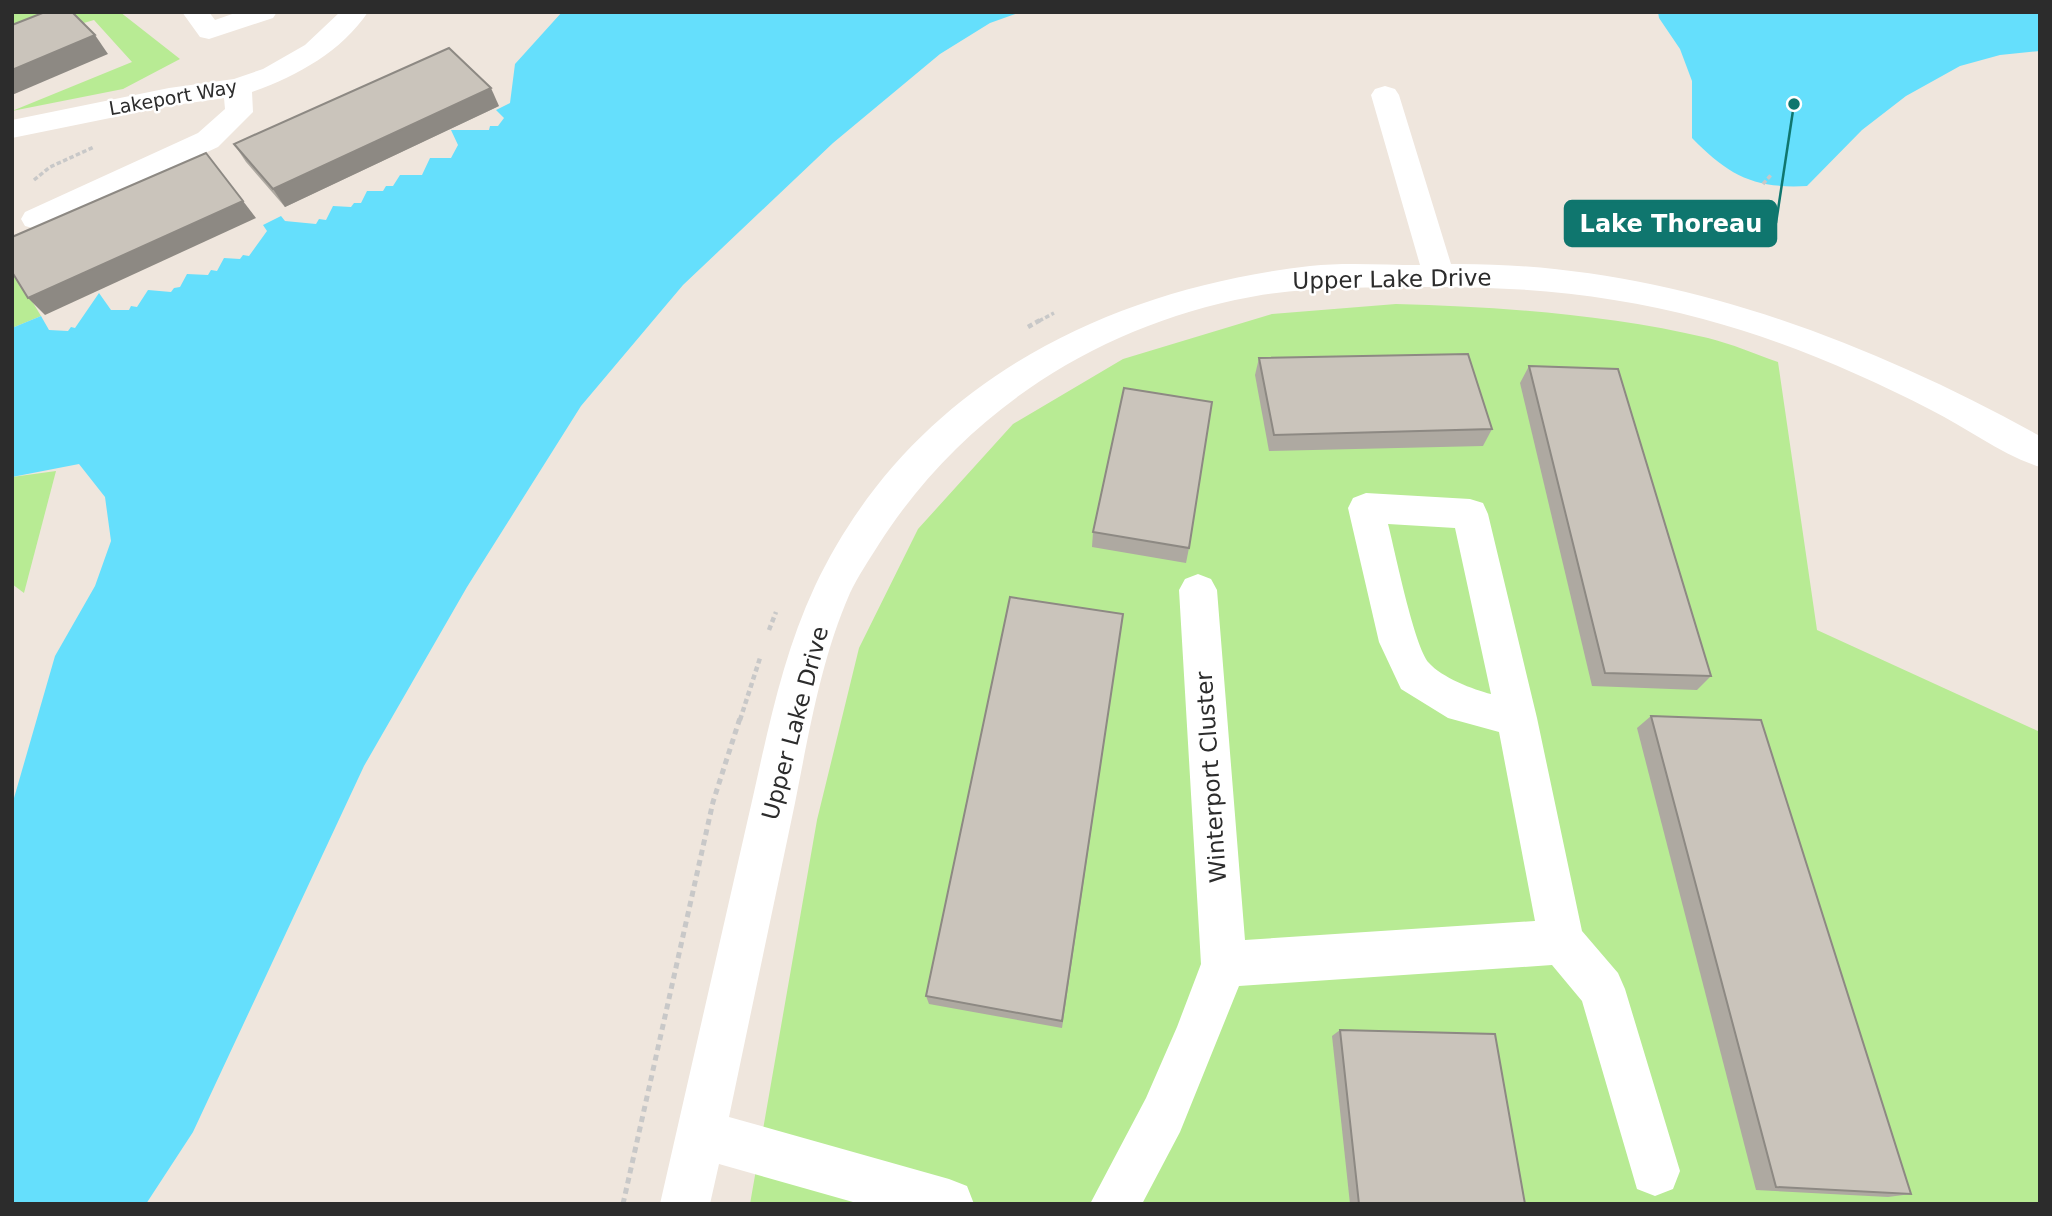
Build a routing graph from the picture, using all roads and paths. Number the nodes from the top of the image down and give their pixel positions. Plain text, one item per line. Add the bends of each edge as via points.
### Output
1 (195, 12) edge
2 (264, 12) edge
3 (355, 12) edge
4 (238, 87) junction
5 (1385, 95) dead end
6 (12, 129) edge
7 (1771, 175) dead end
8 (1763, 184) dead end
9 (36, 219) dead end
10 (1439, 276) junction
11 (1065, 309) dead end
12 (1018, 335) dead end
13 (2040, 453) edge
14 (1198, 590) dead end
15 (779, 607) dead end
16 (768, 632) dead end
17 (764, 645) dead end
18 (1517, 718) junction
19 (1562, 942) junction
20 (1224, 964) junction
21 (701, 1134) junction
22 (1655, 1171) dead end
23 (623, 1204) edge
24 (685, 1204) edge
25 (949, 1204) edge
26 (1115, 1204) edge

1 - 2 street via 209,32
3 - 4 street, Lakeport Way via 315,51 273,75
4 - 6 street, Lakeport Way
4 - 9 street via 239,112 208,140
5 - 10 street
7 - 8 path
10 - 13 street, Upper Lake Drive via 1520,276 1601,286 1759,324 1919,387
10 - 21 street, Upper Lake Drive via 1314,277 1243,286 1180,301 1118,323 1037,364 974,409 924,454 881,506 842,571 814,636
11 - 12 path
14 - 20 street, Winterport Cluster
15 - 16 path
17 - 23 path via 713,802
18 - 18 street via 1462,705 1415,676 1399,642 1366,508 1470,514
18 - 19 street
19 - 20 street
19 - 22 street via 1602,989
20 - 26 street, Winterport Cluster via 1163,1115
21 - 24 street, Upper Lake Drive
21 - 25 street

